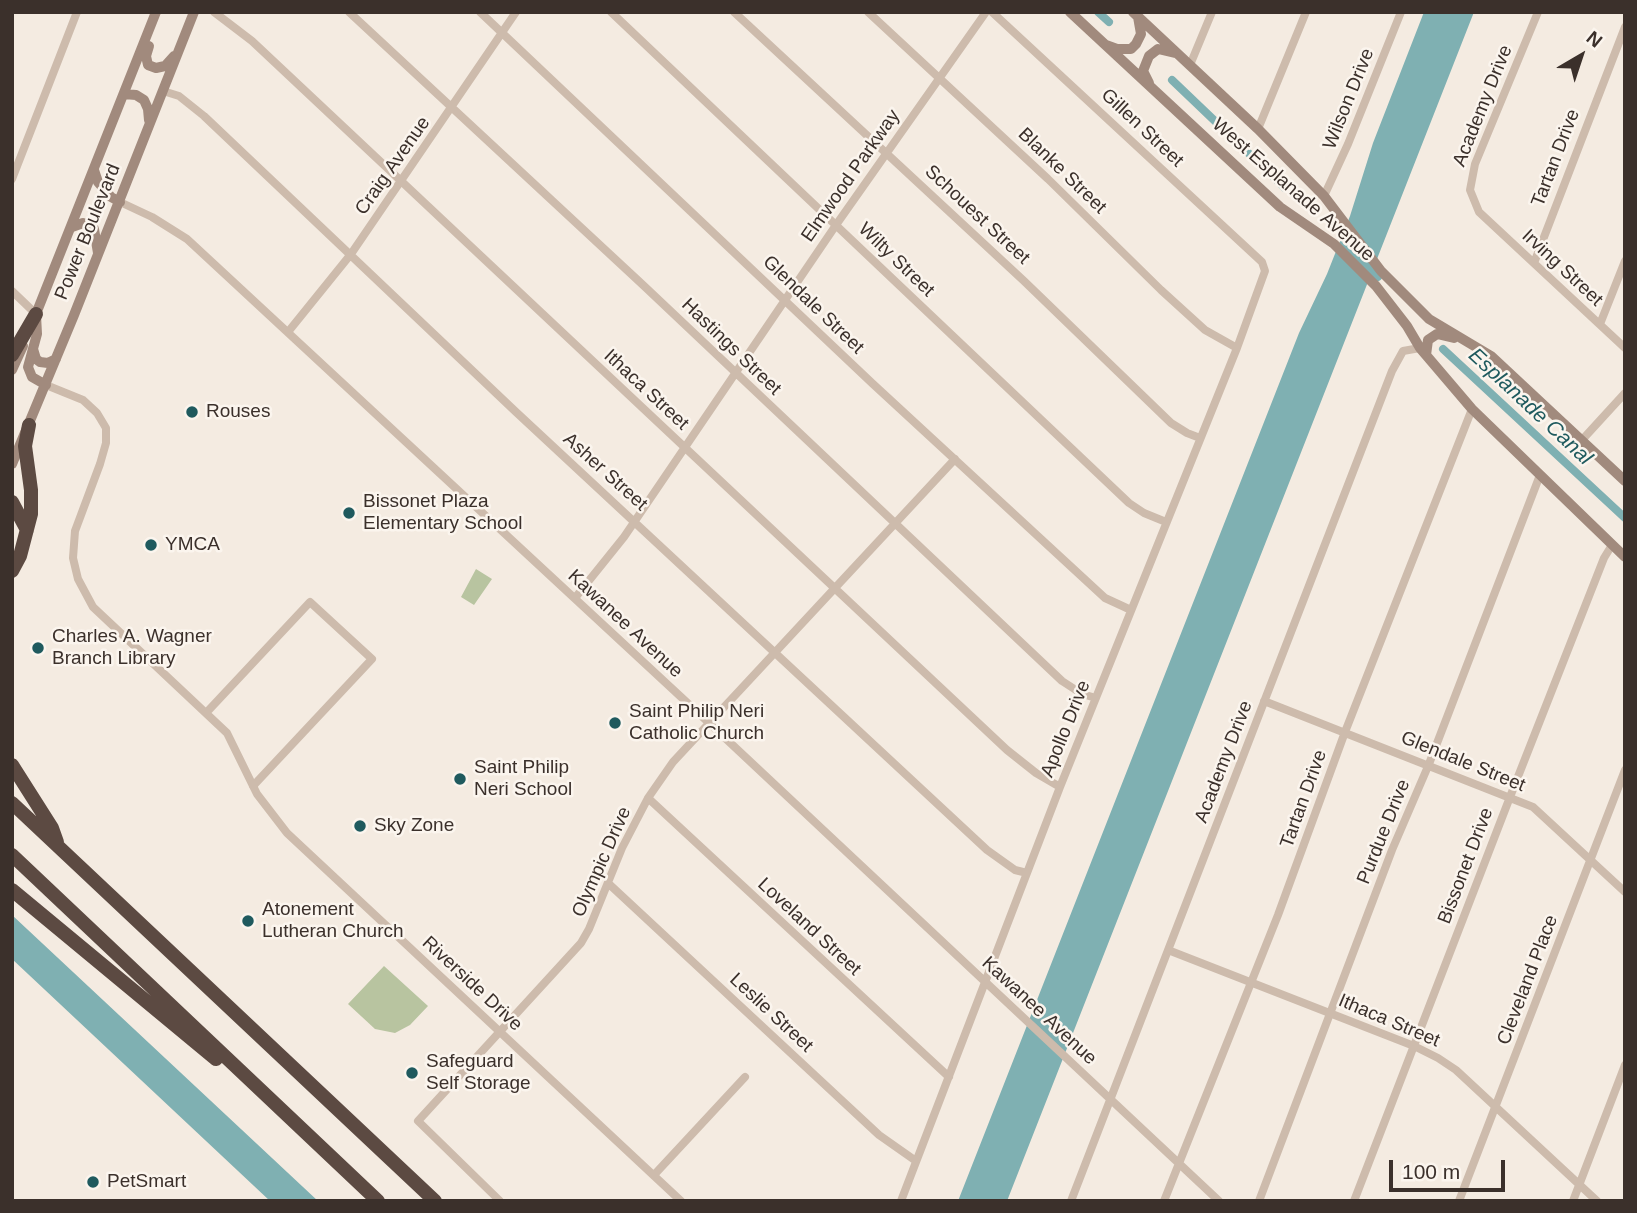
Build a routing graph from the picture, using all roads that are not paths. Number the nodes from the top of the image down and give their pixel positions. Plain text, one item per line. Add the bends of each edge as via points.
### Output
1 (77, 12) edge
2 (156, 12) edge
3 (194, 12) edge
4 (214, 12) edge
5 (349, 12) edge
6 (480, 12) edge
7 (516, 12) edge
8 (611, 12) edge
9 (734, 12) edge
10 (869, 12) edge
11 (986, 12) edge
12 (992, 12) edge
13 (1070, 12) edge
14 (1212, 12) edge
15 (1306, 12) edge
16 (1401, 12) edge
17 (1538, 12) edge
18 (1135, 14) edge
19 (1625, 27) edge
20 (149, 29) junction
21 (502, 33) junction
22 (1104, 44) junction
23 (178, 51) junction
24 (1178, 54) junction
25 (1190, 65) junction
26 (939, 77) junction
27 (1152, 90) junction
28 (163, 91) junction
29 (124, 94) junction
30 (452, 107) junction
31 (149, 127) junction
32 (1258, 129) junction
33 (886, 152) junction
34 (94, 170) junction
35 (12, 178) edge
36 (401, 181) junction
37 (1324, 197) junction
38 (120, 202) junction
39 (1479, 212) joint
40 (836, 225) junction
41 (72, 227) junction
42 (351, 254) junction
43 (98, 256) junction
44 (1625, 261) edge
45 (1534, 263) junction
46 (1265, 271) joint
47 (12, 291) edge
48 (786, 300) junction
49 (36, 314) junction
50 (1600, 324) junction
51 (288, 332) junction
52 (1464, 340) junction
53 (1237, 348) junction
54 (1625, 348) edge
55 (33, 349) junction
56 (1423, 351) junction
57 (12, 355) edge
58 (56, 359) junction
59 (12, 370) edge
60 (736, 374) junction
61 (46, 385) junction
62 (1625, 393) edge
63 (1472, 409) junction
64 (29, 425) junction
65 (1200, 438) junction
66 (1582, 440) junction
67 (685, 448) junction
68 (955, 459) junction
69 (12, 464) edge
70 (1540, 475) junction
71 (1625, 481) edge
72 (12, 502) edge
73 (635, 521) junction
74 (1166, 522) junction
75 (894, 523) junction
76 (27, 530) junction
77 (1612, 545) junction
78 (1625, 557) edge
79 (12, 571) edge
80 (835, 587) junction
81 (575, 598) junction
82 (1131, 610) junction
83 (775, 652) junction
84 (1096, 698) junction
85 (1264, 701) junction
86 (206, 713) junction
87 (708, 722) junction
88 (1345, 732) junction
89 (1429, 764) junction
90 (12, 765) edge
91 (1625, 770) edge
92 (253, 786) junction
93 (1060, 787) junction
94 (1510, 797) junction
95 (648, 798) junction
96 (12, 803) edge
97 (58, 847) junction
98 (12, 855) edge
99 (1590, 860) junction
100 (1027, 873) junction
101 (608, 884) junction
102 (12, 890) edge
103 (1625, 892) edge
104 (1168, 950) junction
105 (985, 982) junction
106 (1250, 982) junction
107 (1329, 1013) junction
108 (500, 1032) junction
109 (1414, 1046) junction
110 (1625, 1065) edge
111 (745, 1077) dead end
112 (949, 1077) junction
113 (1111, 1100) junction
114 (1496, 1106) junction
115 (326, 1151) junction
116 (916, 1161) junction
117 (1179, 1164) junction
118 (654, 1175) junction
119 (1579, 1184) junction
120 (434, 1200) edge
121 (378, 1201) edge
122 (500, 1201) edge
123 (681, 1201) edge
124 (901, 1201) edge
125 (1071, 1201) edge
126 (1164, 1201) edge
127 (1219, 1201) edge
128 (1259, 1201) edge
129 (1354, 1201) edge
130 (1459, 1201) edge
131 (1573, 1201) edge
132 (1597, 1201) edge

1 - 35 street
2 - 20 main road, Power Boulevard
3 - 23 main road, Power Boulevard
4 - 36 street, Ithaca Street via 252,41
5 - 30 street, Hastings Street
6 - 21 street, Glendale Street
7 - 21 street, Craig Avenue
8 - 40 street, Wilty Street
9 - 33 street, Schouest Street
10 - 26 street, Blanke Street
11 - 26 street, Elmwood Parkway
12 - 46 street, Gillen Street via 1262,262
13 - 22 main road, West Esplanade Avenue
14 - 25 street
15 - 32 street
16 - 37 street, Wilson Drive
17 - 39 street, Academy Drive via 1475,164 1469,190
18 - 22 main road via 1141,34 1136,44 1117,49
18 - 24 main road, West Esplanade Avenue
19 - 45 street, Tartan Drive
20 - 23 main road via 148,65 165,66
20 - 29 main road, Power Boulevard
21 - 30 street, Craig Avenue
21 - 48 street, Glendale Street
22 - 27 main road, West Esplanade Avenue
23 - 28 main road, Power Boulevard
24 - 25 main road, West Esplanade Avenue
24 - 27 main road via 1158,50 1149,56 1143,71
25 - 32 main road, West Esplanade Avenue
26 - 33 street, Elmwood Parkway
26 - 53 street, Blanke Street via 1161,290 1205,330
27 - 56 main road, West Esplanade Avenue via 1280,207 1334,244 1376,286
28 - 31 main road, Power Boulevard
28 - 42 street, Asher Street via 179,96 204,116
29 - 31 main road via 144,100
29 - 34 main road, Power Boulevard
30 - 36 street, Craig Avenue
30 - 60 street, Hastings Street
31 - 38 main road, Power Boulevard
32 - 37 main road, West Esplanade Avenue
33 - 40 street, Elmwood Parkway
33 - 65 street, Schouest Street via 1171,423
34 - 38 main road via 98,182
34 - 41 main road, Power Boulevard
36 - 42 street, Craig Avenue
36 - 67 street, Ithaca Street
37 - 52 main road, West Esplanade Avenue via 1381,271 1429,319
38 - 43 main road, Power Boulevard
38 - 51 street, Kawanee Avenue via 187,239
39 - 45 street, Irving Street
40 - 48 street, Elmwood Parkway
40 - 74 street, Wilty Street via 1129,503
41 - 43 main road via 83,223 94,229
41 - 49 main road, Power Boulevard
42 - 51 street, Craig Avenue
42 - 73 street, Asher Street
43 - 58 main road, Power Boulevard
44 - 50 street
45 - 50 street, Irving Street
46 - 53 street, Apollo Drive
47 - 49 street
48 - 60 street, Elmwood Parkway
48 - 68 street, Glendale Street
49 - 55 main road
49 - 57 highway
49 - 59 main road, Power Boulevard
50 - 54 street, Irving Street
51 - 81 street, Kawanee Avenue
52 - 56 main road via 1437,334
52 - 66 main road, West Esplanade Avenue via 1491,356
53 - 65 street, Apollo Drive
55 - 58 main road via 40,362
55 - 61 main road via 28,367 32,377
56 - 63 main road, West Esplanade Avenue
56 - 85 street, Academy Drive via 1403,351 1392,371
58 - 61 main road, Power Boulevard
60 - 67 street, Elmwood Parkway
60 - 75 street, Hastings Street
61 - 64 main road, Power Boulevard
61 - 86 street, Riverside Drive via 83,400 106,428 100,464 75,530 73,558 85,597
62 - 66 street
63 - 70 main road, West Esplanade Avenue
63 - 88 street, Tartan Drive
64 - 69 main road, Power Boulevard
64 - 76 highway via 25,446 31,514
65 - 74 street, Apollo Drive
66 - 71 main road, West Esplanade Avenue
67 - 73 street, Elmwood Parkway
67 - 80 street, Ithaca Street
68 - 75 street, Olympic Drive
68 - 82 street, Glendale Street via 1105,598
70 - 77 main road, West Esplanade Avenue
70 - 89 street, Purdue Drive
72 - 76 highway
73 - 81 street, Elmwood Parkway
73 - 83 street, Asher Street
74 - 82 street, Apollo Drive
75 - 80 street, Olympic Drive
75 - 84 street, Hastings Street via 1062,681
76 - 79 highway
77 - 78 main road, West Esplanade Avenue
77 - 94 street, Bissonet Drive
80 - 83 street, Olympic Drive
80 - 93 street, Ithaca Street via 1007,750
81 - 87 street, Kawanee Avenue
82 - 84 street, Apollo Drive
83 - 87 street, Olympic Drive
83 - 100 street, Asher Street via 987,850
84 - 93 street, Apollo Drive
85 - 88 street, Glendale Street
85 - 104 street, Academy Drive
86 - 92 street, Riverside Drive via 227,733
86 - 92 street via 310,602 372,659
87 - 95 street, Olympic Drive
87 - 105 street, Kawanee Avenue
88 - 89 street, Glendale Street
88 - 106 street, Tartan Drive
89 - 94 street, Glendale Street
89 - 107 street, Purdue Drive
90 - 97 highway via 52,828
91 - 99 street, Cleveland Place
92 - 108 street, Riverside Drive via 287,833
93 - 100 street, Apollo Drive
94 - 99 street, Glendale Street via 1541,814
94 - 109 street, Bissonet Drive
95 - 101 street, Olympic Drive
95 - 112 street, Loveland Street
96 - 97 highway
97 - 120 highway
98 - 115 highway
99 - 103 street, Glendale Street
99 - 114 street, Cleveland Place
100 - 105 street, Apollo Drive
101 - 108 street, Olympic Drive via 581,943
101 - 116 street, Leslie Street via 879,1135
102 - 115 highway
104 - 106 street, Ithaca Street
104 - 113 street, Academy Drive
105 - 112 street, Apollo Drive
105 - 113 street, Kawanee Avenue
106 - 107 street, Ithaca Street
106 - 117 street, Tartan Drive
107 - 109 street, Ithaca Street
107 - 128 street, Purdue Drive
108 - 118 street, Riverside Drive
108 - 122 street, Olympic Drive via 418,1121
109 - 114 street, Ithaca Street via 1456,1070
109 - 129 street, Bissonet Drive
110 - 119 street
111 - 118 street
112 - 116 street, Apollo Drive
113 - 117 street, Kawanee Avenue
113 - 125 street, Academy Drive
114 - 119 street, Ithaca Street
114 - 130 street, Cleveland Place
115 - 121 highway
116 - 124 street, Apollo Drive
117 - 126 street, Tartan Drive
117 - 127 street, Kawanee Avenue
118 - 123 street, Riverside Drive
119 - 131 street
119 - 132 street, Ithaca Street

